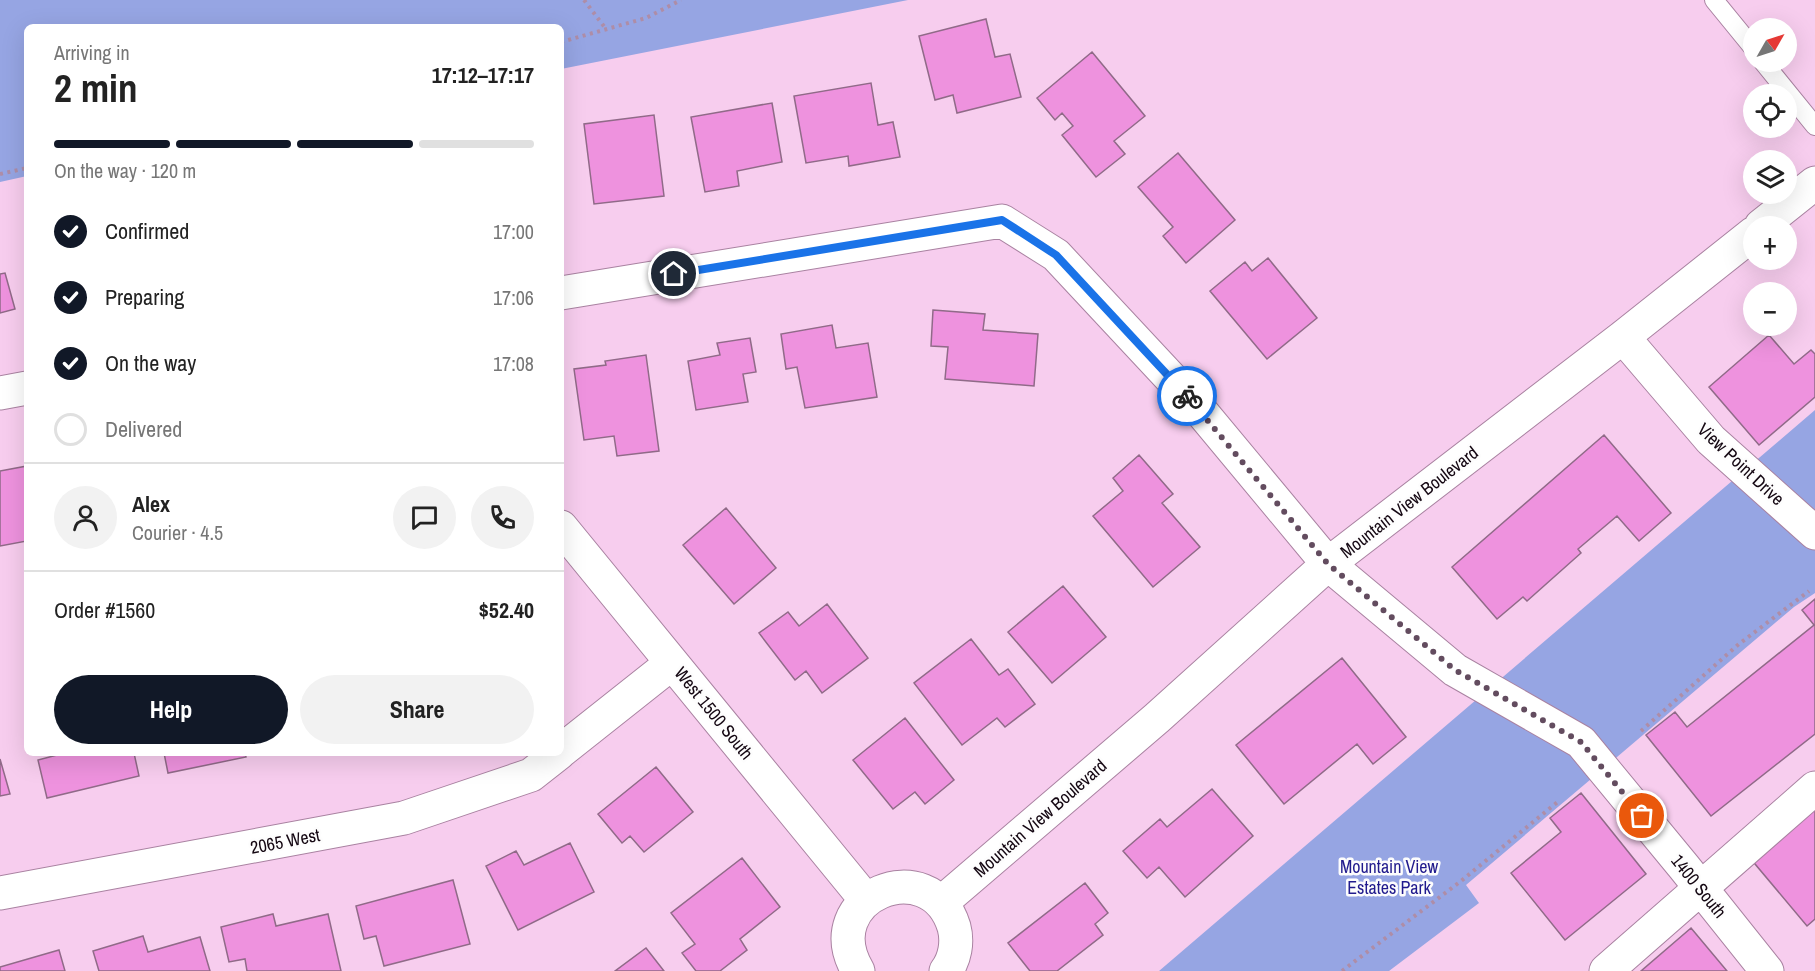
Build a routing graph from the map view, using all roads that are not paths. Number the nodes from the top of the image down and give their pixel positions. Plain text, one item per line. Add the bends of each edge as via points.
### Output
1 (1714, 0) edge
2 (1743, 36) edge
3 (1771, 72) edge
4 (1815, 126) edge
5 (1815, 183) edge
6 (1774, 216) edge
7 (1743, 242) edge
8 (564, 293) edge
9 (1623, 337) junction
10 (24, 389) edge
11 (0, 393) edge
12 (564, 531) edge
13 (1815, 533) edge
14 (1328, 564) junction
15 (672, 663) junction
16 (564, 749) edge
17 (555, 756) edge
18 (1815, 788) edge
19 (1702, 888) junction
20 (0, 893) edge
21 (866, 900) junction
22 (941, 903) junction
23 (858, 971) edge
24 (946, 971) edge
25 (1606, 971) edge
26 (1767, 971) edge

1 - 2 lane
3 - 4 lane
5 - 6 street
7 - 9 street, Mountain View Boulevard
8 - 14 street, 1400 South via 1002,220 1056,255 1195,404
9 - 13 street, View Point Drive via 1711,440
9 - 14 street, Mountain View Boulevard
10 - 11 street
12 - 15 street, West 1500 South
14 - 19 street, 1400 South via 1455,670 1581,742
14 - 22 street, Mountain View Boulevard via 1158,718
15 - 16 street, 2065 West
15 - 21 street, West 1500 South
17 - 20 street, 2065 West via 531,775 404,818
18 - 19 street
19 - 25 street
19 - 26 street, 1400 South
21 - 22 street via 890,887 908,886
21 - 23 street via 850,923 847,941
22 - 24 street via 956,934 955,951

